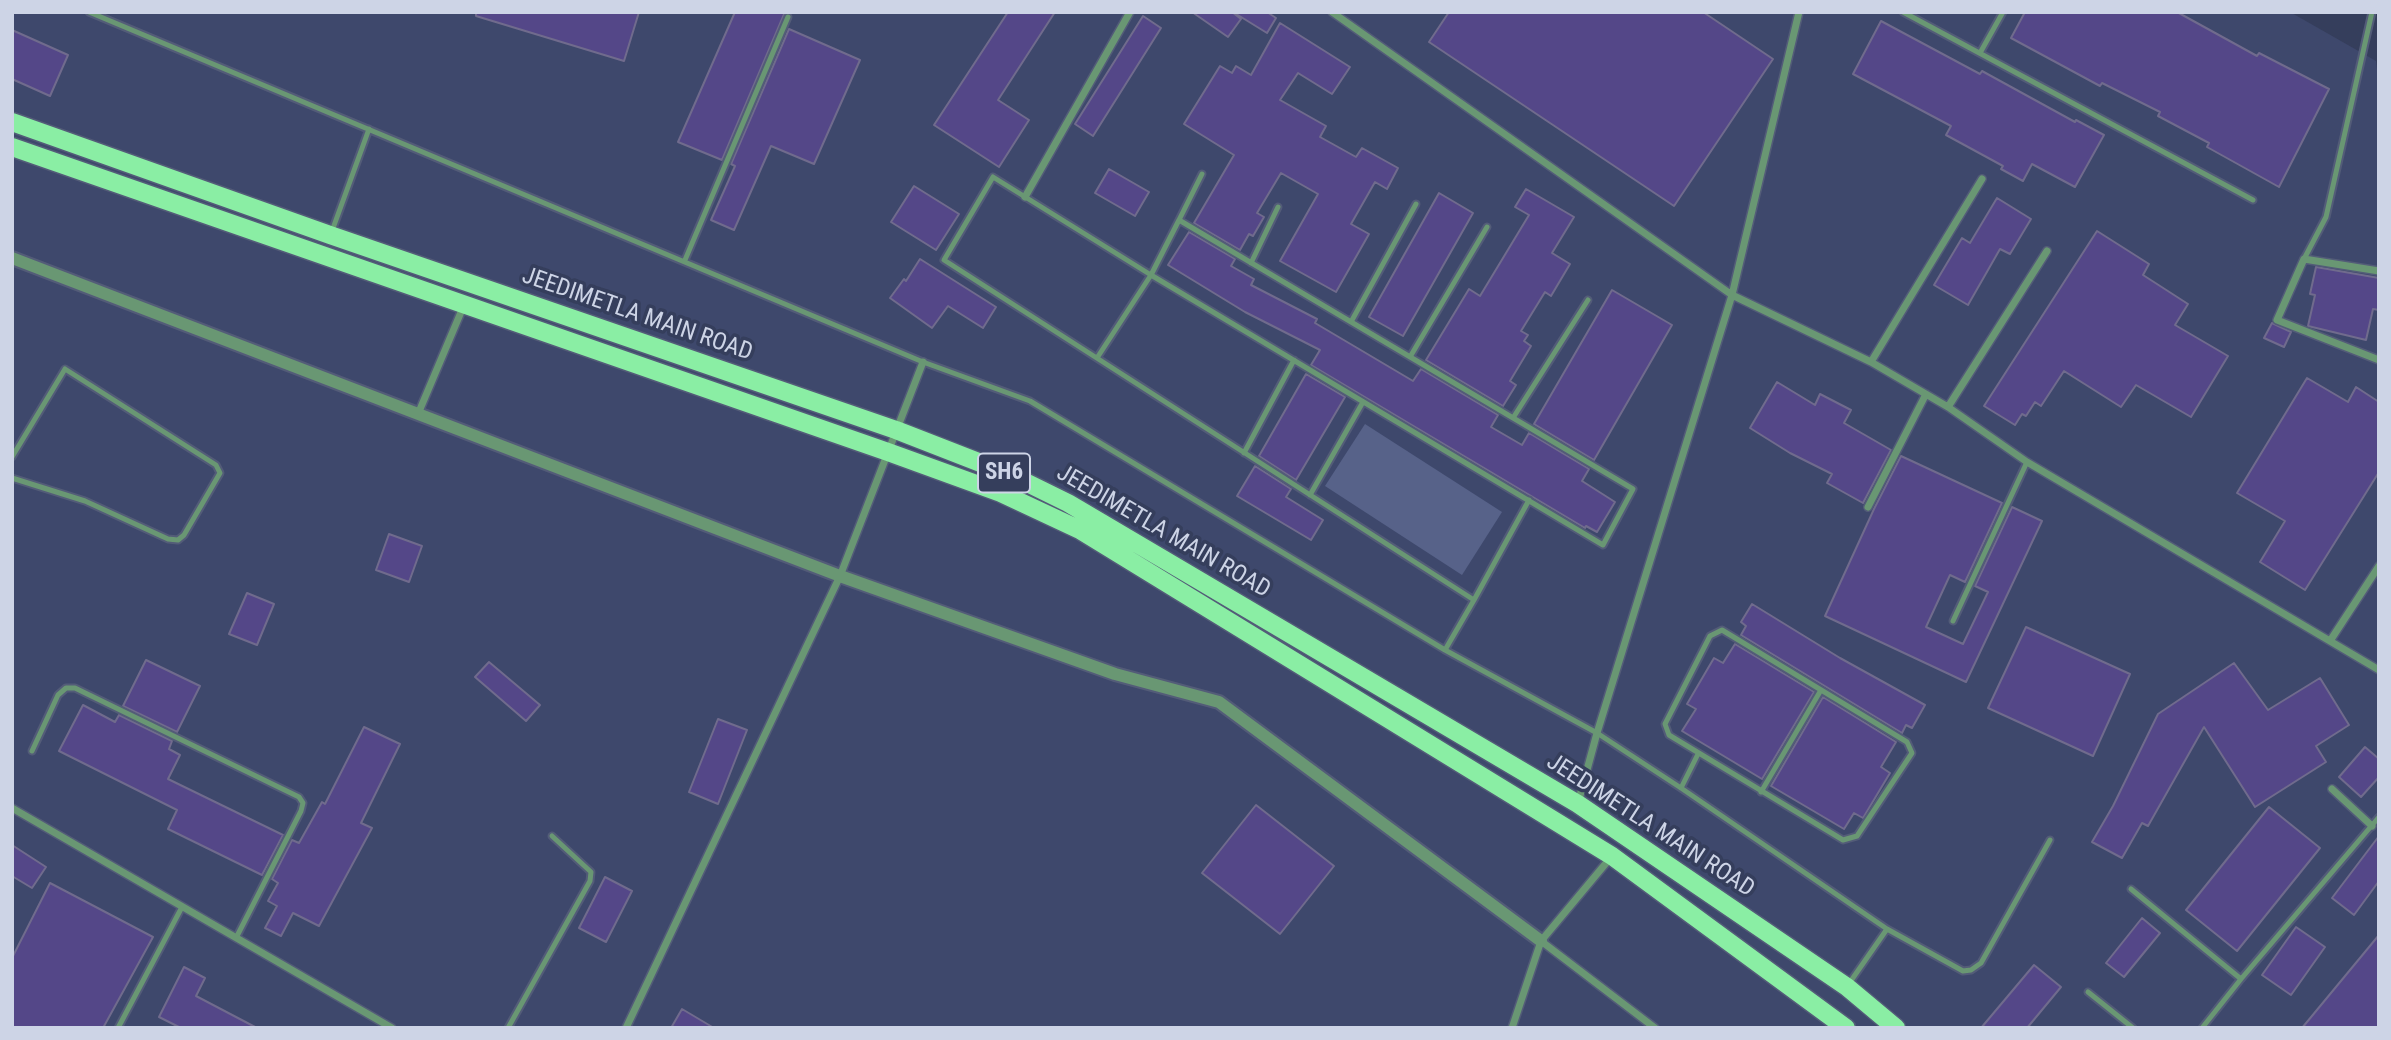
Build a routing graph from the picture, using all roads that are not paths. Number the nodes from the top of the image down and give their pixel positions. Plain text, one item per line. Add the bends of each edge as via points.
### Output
1 (89, 12) edge
2 (1130, 12) edge
3 (1332, 12) edge
4 (1799, 12) edge
5 (1903, 12) edge
6 (2003, 12) edge
7 (2372, 12) edge
8 (788, 17) dead end
9 (1980, 53) junction
10 (12, 122) edge
11 (369, 129) junction
12 (12, 147) edge
13 (1202, 174) dead end
14 (1982, 178) dead end
15 (1025, 197) junction
16 (2253, 200) dead end
17 (1416, 204) dead end
18 (1278, 206) dead end
19 (1179, 220) junction
20 (1488, 227) dead end
21 (330, 235) junction
22 (2047, 251) dead end
23 (12, 258) edge
24 (2304, 259) junction
25 (685, 260) junction
26 (1251, 263) junction
27 (2379, 271) edge
28 (1151, 275) junction
29 (1732, 295) junction
30 (1588, 300) dead end
31 (464, 304) junction
32 (1351, 322) junction
33 (1410, 357) junction
34 (1097, 358) junction
35 (1294, 360) junction
36 (2379, 360) edge
37 (923, 362) junction
38 (1871, 362) junction
39 (1926, 394) junction
40 (1363, 401) junction
41 (1948, 407) junction
42 (418, 414) junction
43 (1513, 418) junction
44 (896, 430) junction
45 (888, 452) junction
46 (1244, 453) junction
47 (12, 457) edge
48 (2027, 462) junction
49 (12, 478) edge
50 (1311, 495) junction
51 (1529, 500) junction
52 (1868, 507) dead end
53 (2379, 566) edge
54 (840, 576) junction
55 (1474, 600) junction
56 (1953, 621) dead end
57 (2330, 641) junction
58 (1445, 650) junction
59 (2379, 670) edge
60 (1821, 690) junction
61 (1597, 733) junction
62 (32, 751) dead end
63 (1698, 754) junction
64 (1681, 788) junction
65 (2332, 789) dead end
66 (1760, 792) junction
67 (1578, 804) junction
68 (12, 808) edge
69 (2379, 817) edge
70 (2372, 826) junction
71 (552, 836) dead end
72 (2050, 840) dead end
73 (1612, 856) junction
74 (2131, 888) dead end
75 (182, 907) junction
76 (1887, 929) junction
77 (236, 938) junction
78 (1541, 941) junction
79 (2241, 979) junction
80 (1847, 988) junction
81 (2088, 992) dead end
82 (389, 1027) edge
83 (118, 1028) edge
84 (508, 1028) edge
85 (626, 1028) edge
86 (1512, 1028) edge
87 (1656, 1028) edge
88 (1846, 1028) edge
89 (1896, 1028) edge
90 (2133, 1028) edge
91 (2202, 1028) edge

1 - 11 lane
2 - 15 street
3 - 29 street
4 - 29 street
5 - 9 lane
6 - 9 lane
7 - 24 lane via 2326,217
8 - 25 lane
9 - 16 lane
10 - 21 main road, JEEDIMETLA MAIN ROAD / SH6
11 - 21 lane
11 - 25 lane
12 - 31 main road, JEEDIMETLA MAIN ROAD / SH6
13 - 19 lane
14 - 38 street
15 - 28 lane
15 - 34 lane via 993,177 944,260
17 - 32 lane
18 - 26 lane
19 - 26 lane
19 - 28 lane
20 - 33 lane
21 - 44 main road, JEEDIMETLA MAIN ROAD / SH6
22 - 41 street
23 - 42 street
24 - 27 street
24 - 36 street via 2277,320
25 - 37 lane
26 - 32 lane
28 - 34 lane
28 - 35 lane
29 - 38 street
29 - 61 street
30 - 43 lane
31 - 42 street
31 - 45 main road, JEEDIMETLA MAIN ROAD / SH6
32 - 33 lane
33 - 43 lane
34 - 46 lane
35 - 40 lane
35 - 46 lane
37 - 44 street
37 - 58 lane via 1030,401
38 - 39 street
39 - 41 street
39 - 52 street
40 - 50 lane
40 - 51 lane
41 - 48 street
42 - 54 street
43 - 51 lane via 1633,489 1603,545
44 - 45 street
44 - 67 main road, JEEDIMETLA MAIN ROAD / SH6 via 1009,474 1118,530
45 - 54 street
45 - 73 main road, JEEDIMETLA MAIN ROAD / SH6 via 1000,493 1080,530
46 - 50 lane
47 - 49 lane via 65,369 216,465 220,473 178,540 85,501
48 - 56 lane
48 - 57 street
50 - 55 lane
51 - 55 lane
53 - 57 street
54 - 78 street via 1115,674 1219,702
54 - 85 street
55 - 58 lane
57 - 59 street
58 - 61 lane
60 - 63 lane via 1717,631 1710,636 1665,724 1669,735
60 - 66 lane
60 - 66 lane via 1907,742 1912,753 1851,839 1843,841
61 - 64 lane
61 - 67 street
62 - 77 lane via 58,695 75,688 299,797 301,811
63 - 64 lane
63 - 66 lane
64 - 76 lane
65 - 70 street
67 - 80 main road, JEEDIMETLA MAIN ROAD / SH6
68 - 75 street
69 - 70 lane
70 - 79 lane
71 - 84 lane via 584,863 591,872 590,880
72 - 76 lane via 1981,963 1971,970 1963,971
73 - 78 street
73 - 88 main road, JEEDIMETLA MAIN ROAD / SH6
74 - 79 lane
75 - 77 street
75 - 83 lane
76 - 80 lane
77 - 82 street
78 - 86 street
78 - 87 street
79 - 91 lane
80 - 89 main road, JEEDIMETLA MAIN ROAD / SH6
81 - 90 lane

